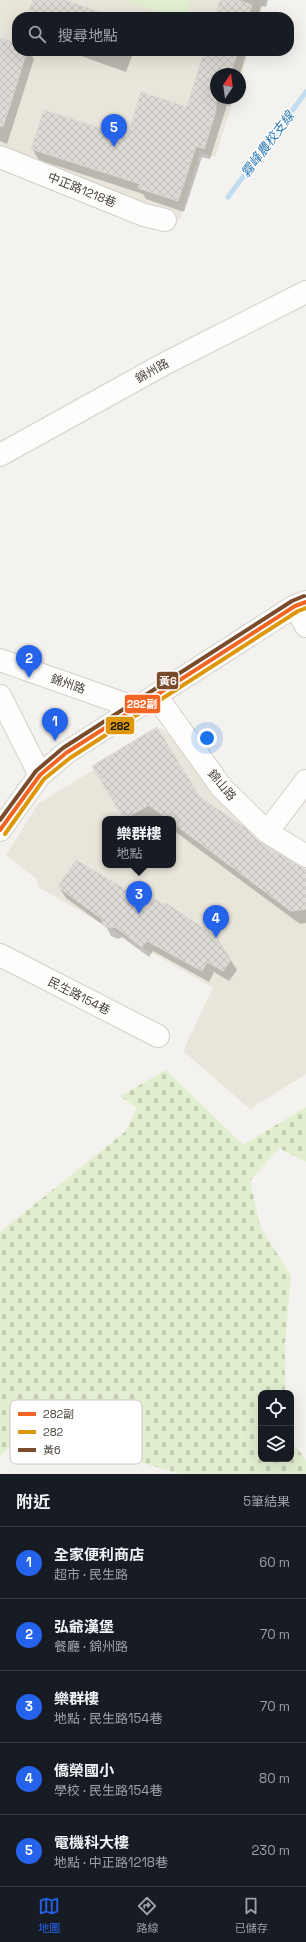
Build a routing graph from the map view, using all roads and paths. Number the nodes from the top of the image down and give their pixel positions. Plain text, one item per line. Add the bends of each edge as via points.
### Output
1 (0, 157) edge
2 (165, 220) dead end
3 (306, 292) edge
4 (0, 456) edge
5 (300, 604) edge
6 (306, 626) edge
7 (0, 660) edge
8 (0, 696) edge
9 (156, 696) junction
10 (136, 708) junction
11 (40, 775) junction
12 (306, 781) edge
13 (0, 830) edge
14 (267, 832) junction
15 (306, 856) edge
16 (0, 955) edge
17 (158, 1036) dead end

1 - 2 street, 中正路1218巷 via 144,215
3 - 4 street, 錦州路 via 166,363
5 - 6 street
5 - 9 street
7 - 10 street, 錦州路
8 - 11 street
9 - 10 street
9 - 14 street, 錦山路 via 222,788
10 - 11 street via 66,754
11 - 13 street
12 - 14 street
14 - 15 street, 錦山路
16 - 17 street, 民生路154巷

